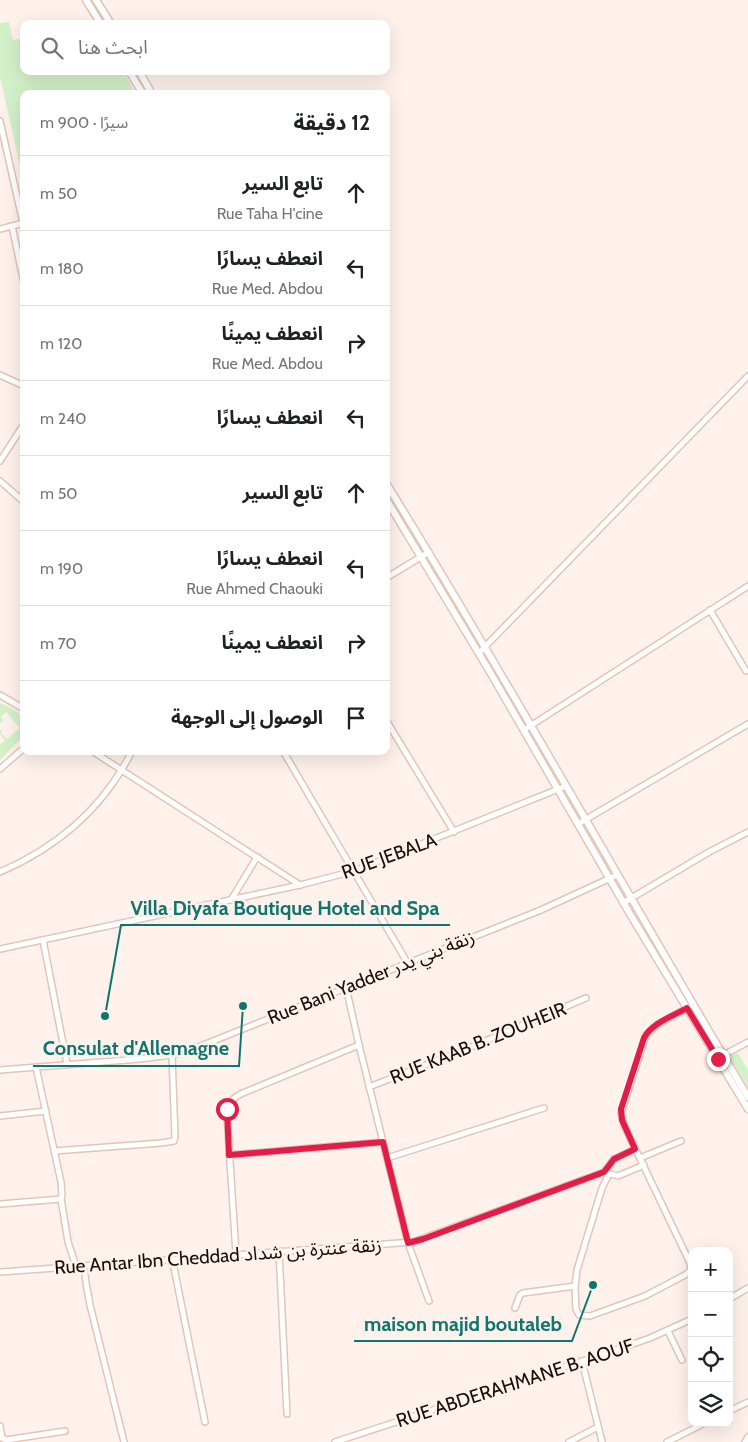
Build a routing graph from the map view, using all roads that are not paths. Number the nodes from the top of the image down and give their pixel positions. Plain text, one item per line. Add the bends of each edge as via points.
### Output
1 (86, 0) edge
2 (96, 0) edge
3 (98, 20) edge
4 (108, 20) edge
5 (131, 75) edge
6 (141, 75) edge
7 (141, 90) edge
8 (150, 90) edge
9 (0, 121) edge
10 (20, 210) edge
11 (20, 224) edge
12 (12, 226) junction
13 (0, 229) edge
14 (20, 264) edge
15 (0, 375) edge
16 (748, 376) edge
17 (20, 384) edge
18 (20, 430) edge
19 (0, 461) edge
20 (0, 481) edge
21 (390, 489) edge
22 (20, 498) edge
23 (390, 506) edge
24 (429, 552) junction
25 (421, 556) junction
26 (390, 575) edge
27 (748, 586) edge
28 (710, 610) junction
29 (485, 647) junction
30 (479, 653) junction
31 (746, 672) dead end
32 (0, 695) edge
33 (20, 708) edge
34 (748, 724) edge
35 (531, 725) junction
36 (390, 727) edge
37 (524, 730) junction
38 (20, 752) edge
39 (98, 755) edge
40 (130, 755) edge
41 (285, 755) edge
42 (0, 769) edge
43 (122, 770) junction
44 (566, 786) junction
45 (558, 789) junction
46 (585, 820) junction
47 (578, 824) junction
48 (454, 832) junction
49 (748, 832) edge
50 (257, 857) junction
51 (354, 871) junction
52 (0, 872) edge
53 (617, 875) junction
54 (609, 879) junction
55 (300, 885) junction
56 (630, 899) junction
57 (231, 900) junction
58 (623, 903) junction
59 (43, 940) junction
60 (0, 949) edge
61 (407, 962) junction
62 (346, 987) junction
63 (586, 998) dead end
64 (694, 1005) junction
65 (687, 1008) junction
66 (359, 1046) junction
67 (746, 1046) edge
68 (172, 1055) junction
69 (721, 1057) junction
70 (67, 1064) junction
71 (36, 1067) junction
72 (0, 1070) edge
73 (369, 1087) junction
74 (748, 1097) edge
75 (544, 1108) dead end
76 (748, 1109) edge
77 (46, 1111) junction
78 (0, 1116) edge
79 (682, 1141) dead end
80 (383, 1142) junction
81 (635, 1149) junction
82 (54, 1150) junction
83 (229, 1155) junction
84 (387, 1158) junction
85 (640, 1158) junction
86 (644, 1166) junction
87 (606, 1173) junction
88 (61, 1199) junction
89 (0, 1204) edge
90 (408, 1243) junction
91 (278, 1251) junction
92 (236, 1254) junction
93 (172, 1258) junction
94 (84, 1265) junction
95 (0, 1266) edge
96 (76, 1266) junction
97 (0, 1272) edge
98 (575, 1286) junction
99 (748, 1288) edge
100 (733, 1297) edge
101 (430, 1301) dead end
102 (515, 1308) dead end
103 (688, 1321) edge
104 (668, 1330) junction
105 (682, 1360) dead end
106 (582, 1361) junction
107 (748, 1402) edge
108 (733, 1409) edge
109 (287, 1414) dead end
110 (205, 1422) dead end
111 (0, 1426) edge
112 (598, 1427) junction
113 (697, 1427) edge
114 (65, 1432) dead end
115 (748, 1437) edge
116 (124, 1442) edge
117 (335, 1442) edge
118 (569, 1442) edge
119 (602, 1442) edge
120 (667, 1442) edge
121 (745, 1442) edge

1 - 3 street
2 - 4 street
5 - 7 street
6 - 8 street
9 - 10 street
11 - 12 street
12 - 13 street
12 - 14 street
15 - 17 street
16 - 29 street
18 - 19 street
20 - 22 street
21 - 24 street
23 - 25 street
24 - 25 street
24 - 29 street
25 - 26 street
25 - 30 street
27 - 28 street
28 - 31 street
28 - 35 street
29 - 30 street
29 - 35 street
30 - 37 street
32 - 33 street
34 - 46 street
35 - 37 street
35 - 44 street
36 - 48 street
37 - 45 street
38 - 42 street
39 - 43 street
40 - 43 street
41 - 51 street
43 - 50 street
43 - 52 street via 104,795 71,829 50,846
44 - 45 street, RUE JEBALA
44 - 46 street
45 - 47 street
45 - 48 street, RUE JEBALA
46 - 47 street
46 - 53 street
47 - 54 street
48 - 51 street, RUE JEBALA
49 - 56 street
50 - 55 street
50 - 57 street
51 - 55 street, RUE JEBALA
51 - 61 street
53 - 54 street, Rue Bani Yadder زنقة بني يدر
53 - 56 street
54 - 58 street
54 - 61 street, Rue Bani Yadder زنقة بني يدر via 541,910
55 - 57 street, RUE JEBALA
56 - 58 street
56 - 64 street
57 - 59 street, RUE JEBALA
58 - 65 street
59 - 60 street, RUE JEBALA
59 - 70 street
61 - 62 street, Rue Bani Yadder زنقة بني يدر
62 - 66 street
62 - 68 street, Rue Bani Yadder زنقة بني يدر
63 - 73 street, RUE KAAB B. ZOUHEIR
64 - 65 street
64 - 69 street
65 - 69 street
65 - 81 street via 658,1024 644,1038 621,1111 622,1122
66 - 73 street
66 - 83 street via 233,1099 226,1112
67 - 69 street
68 - 70 street, Rue Bani Yadder زنقة بني يدر
68 - 82 street via 173,1142
69 - 74 street
69 - 76 street
70 - 71 street, Rue Bani Yadder زنقة بني يدر
71 - 72 street, Rue Bani Yadder زنقة بني يدر
71 - 77 street
73 - 80 street
75 - 84 street
77 - 78 street
77 - 82 street
79 - 85 street
80 - 83 street
80 - 84 street
81 - 85 street
81 - 87 street via 614,1159
82 - 88 street
83 - 92 street
84 - 90 street
85 - 86 street
86 - 87 street via 618,1176
86 - 98 street via 691,1270 645,1296 590,1316 580,1316 577,1311
87 - 90 street, Rue Antar Ibn Cheddad زنقة عنترة بن شداد
87 - 98 street via 581,1254
88 - 89 street
88 - 96 street via 68,1242
90 - 91 street, Rue Antar Ibn Cheddad زنقة عنترة بن شداد
90 - 101 street
91 - 92 street, Rue Antar Ibn Cheddad زنقة عنترة بن شداد
91 - 109 street
92 - 93 street, Rue Antar Ibn Cheddad زنقة عنترة بن شداد
93 - 94 street, Rue Antar Ibn Cheddad زنقة عنترة بن شداد
93 - 110 street
94 - 96 street, Rue Antar Ibn Cheddad زنقة عنترة بن شداد
94 - 116 street via 90,1305
95 - 97 street
96 - 97 street, Rue Antar Ibn Cheddad زنقة عنترة بن شداد
98 - 102 street via 522,1294
99 - 100 street
103 - 104 street, RUE ABDERAHMANE B. AOUF
104 - 105 street
104 - 106 street, RUE ABDERAHMANE B. AOUF
106 - 112 street
106 - 117 street, RUE ABDERAHMANE B. AOUF
107 - 108 street
111 - 114 street via 6,1440
112 - 118 street
112 - 119 street
113 - 120 street
115 - 121 street

